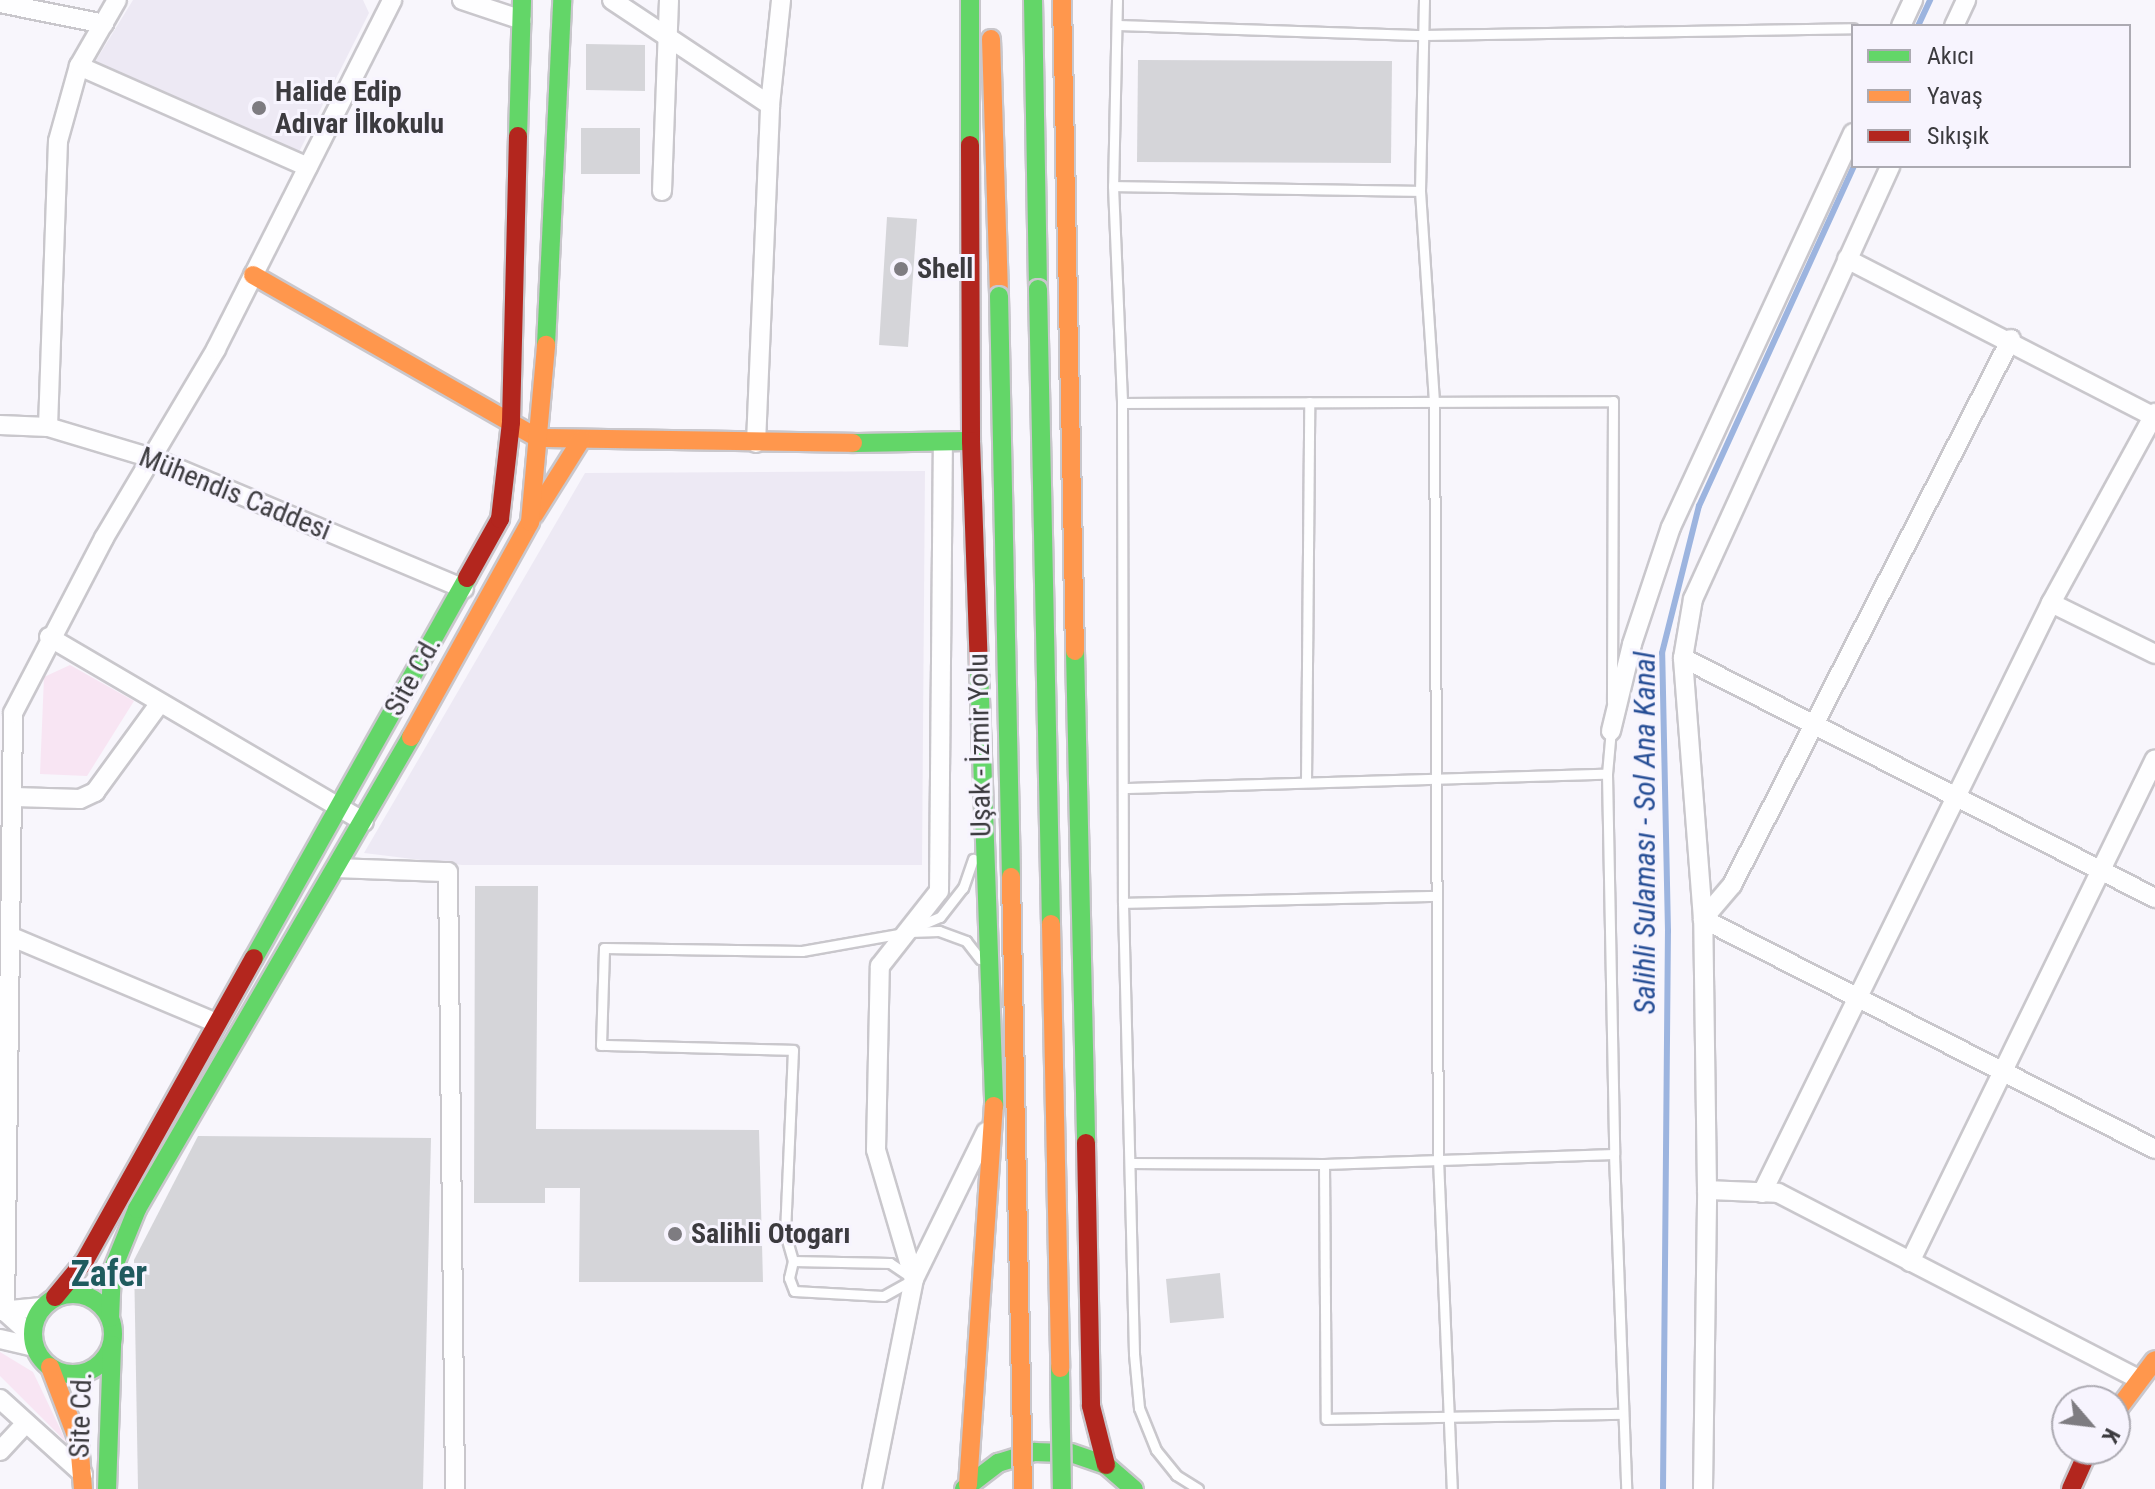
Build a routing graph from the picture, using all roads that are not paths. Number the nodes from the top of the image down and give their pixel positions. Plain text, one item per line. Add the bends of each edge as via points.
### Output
1 (117, 0) edge
2 (392, 0) edge
3 (462, 0) edge
4 (522, 0) edge
5 (562, 0) edge
6 (612, 0) edge
7 (669, 0) edge
8 (781, 0) edge
9 (970, 0) edge
10 (990, 0) edge
11 (1033, 0) edge
12 (1062, 0) edge
13 (1117, 0) edge
14 (1424, 0) edge
15 (1913, 0) edge
16 (1966, 0) edge
17 (0, 3) edge
18 (522, 20) junction
19 (104, 24) junction
20 (1902, 24) edge
21 (1955, 24) edge
22 (1118, 25) junction
23 (1851, 28) edge
24 (1424, 35) junction
25 (669, 40) junction
26 (79, 66) junction
27 (770, 105) junction
28 (1851, 137) edge
29 (308, 167) junction
30 (1889, 168) edge
31 (1113, 186) junction
32 (662, 191) dead end
33 (1420, 191) junction
34 (1847, 259) junction
35 (253, 275) junction
36 (2011, 339) junction
37 (1434, 400) junction
38 (1309, 402) junction
39 (1122, 403) junction
40 (2154, 416) edge
41 (511, 422) junction
42 (0, 425) edge
43 (48, 427) junction
44 (538, 438) junction
45 (581, 440) junction
46 (971, 441) junction
47 (756, 443) junction
48 (943, 445) junction
49 (155, 459) junction
50 (530, 522) junction
51 (464, 589) junction
52 (2051, 603) junction
53 (49, 637) junction
54 (2155, 654) edge
55 (1683, 658) junction
56 (160, 703) junction
57 (6, 713) edge
58 (1814, 724) junction
59 (1611, 731) junction
60 (2155, 759) edge
61 (1607, 774) junction
62 (1432, 778) junction
63 (1306, 781) junction
64 (1124, 788) junction
65 (15, 797) junction
66 (1954, 799) junction
67 (337, 808) junction
68 (364, 822) junction
69 (982, 834) junction
70 (337, 868) junction
71 (2100, 870) junction
72 (1436, 896) junction
73 (2155, 898) edge
74 (1123, 903) junction
75 (1703, 919) junction
76 (904, 933) junction
77 (12, 937) junction
78 (988, 969) junction
79 (1857, 993) junction
80 (217, 1023) junction
81 (2005, 1069) junction
82 (4, 1082) edge
83 (994, 1115) junction
84 (2153, 1143) edge
85 (1614, 1154) junction
86 (1438, 1159) junction
87 (1130, 1163) junction
88 (1324, 1164) junction
89 (1707, 1190) junction
90 (1762, 1193) junction
91 (793, 1261) junction
92 (1910, 1262) junction
93 (914, 1279) junction
94 (48, 1302) junction
95 (3, 1312) edge
96 (110, 1318) junction
97 (0, 1339) edge
98 (33, 1342) junction
99 (112, 1344) junction
100 (2155, 1360) edge
101 (50, 1367) junction
102 (2140, 1380) junction
103 (2131, 1392) edge
104 (0, 1399) edge
105 (1620, 1414) junction
106 (1451, 1416) junction
107 (26, 1423) junction
108 (0, 1451) edge
109 (1106, 1465) junction
110 (2082, 1465) edge
111 (83, 1482) edge
112 (966, 1487) edge
113 (107, 1489) edge
114 (455, 1489) edge
115 (872, 1489) edge
116 (1023, 1489) edge
117 (1062, 1489) edge
118 (1134, 1489) edge
119 (1198, 1489) edge
120 (1452, 1489) edge
121 (1626, 1489) edge
122 (1703, 1489) edge
123 (2071, 1489) edge

1 - 19 street
2 - 29 street
3 - 18 street
4 - 18 main road, Site Cd.
5 - 44 main road, Site Cd.
6 - 25 street
7 - 25 street
8 - 27 street
9 - 46 main road
10 - 116 main road, Uşak - İzmir Yolu, bridge
11 - 117 main road, bridge
12 - 109 main road via 1091,1406
13 - 22 lane
14 - 24 lane
15 - 20 street
16 - 21 street
17 - 19 street
18 - 41 main road, Site Cd.
19 - 26 street
22 - 24 lane
22 - 31 lane
23 - 24 lane
24 - 33 lane
25 - 27 street
25 - 32 street
26 - 29 street
26 - 43 street via 58,141
27 - 47 street
28 - 59 street via 1671,527 1632,644
29 - 35 street
30 - 34 street
31 - 33 lane
31 - 39 lane
33 - 37 lane
34 - 36 street
34 - 55 street via 1693,599
35 - 41 main road
35 - 49 street
36 - 40 street
36 - 58 street
37 - 38 lane
37 - 59 lane via 1613,401
37 - 62 lane
38 - 39 lane
38 - 63 lane
39 - 64 lane
40 - 52 street
41 - 44 main road
41 - 51 main road, Site Cd. via 500,519
42 - 43 street, Mühendis Caddesi
43 - 49 street, Mühendis Caddesi
44 - 45 main road
44 - 50 main road, Site Cd.
45 - 47 main road
45 - 50 main road
46 - 48 main road
46 - 69 main road
47 - 48 main road
48 - 76 street via 939,891
49 - 51 street, Mühendis Caddesi
49 - 53 street
50 - 68 main road, Site Cd.
51 - 67 main road, Site Cd.
52 - 54 street
52 - 66 street
53 - 56 street
53 - 57 street
55 - 58 street
55 - 75 street
56 - 65 street via 95,792 80,799
56 - 67 street
57 - 65 street
58 - 66 street
58 - 75 street via 1732,885
59 - 61 lane
60 - 71 street
61 - 62 lane
61 - 85 lane
62 - 63 lane
62 - 72 lane
63 - 64 lane
64 - 74 lane
65 - 77 street
66 - 71 street
66 - 79 street
67 - 68 street
67 - 80 main road, Site Cd.
68 - 70 main road, Site Cd.
69 - 76 lane via 963,888 940,917
69 - 78 main road
70 - 96 main road, Site Cd. via 137,1209 112,1271
70 - 114 street via 448,872
71 - 73 street
71 - 81 street
72 - 74 lane
72 - 86 lane
74 - 87 lane
75 - 79 street
75 - 89 street
76 - 78 lane via 939,931 966,941
76 - 91 lane via 802,951 604,948 601,1045 793,1050 785,1233
76 - 93 street via 880,966 876,1150
77 - 80 street
77 - 82 street
78 - 83 main road
79 - 81 street
79 - 90 street
80 - 94 main road, Site Cd. via 84,1262
81 - 84 street
81 - 92 street
82 - 95 street
83 - 93 street
83 - 112 main road
85 - 86 lane
85 - 105 lane
86 - 88 lane
86 - 106 lane
87 - 88 lane
87 - 119 lane via 1139,1408 1156,1450 1176,1475
88 - 106 lane via 1326,1419
89 - 90 street
89 - 122 street
90 - 92 street via 1778,1193
91 - 93 lane via 890,1263
91 - 93 lane via 789,1278 794,1291 883,1296
92 - 102 street
93 - 115 street
94 - 95 street
94 - 96 main road via 81,1293 97,1301
94 - 98 main road
95 - 98 street
96 - 99 main road
97 - 98 street
98 - 101 main road
99 - 101 main road via 98,1366 87,1372
99 - 113 main road, Site Cd.
100 - 102 main road
101 - 111 main road via 79,1443
102 - 103 main road
104 - 107 street
105 - 106 lane
105 - 121 lane
106 - 120 lane
107 - 108 street
107 - 111 street
109 - 112 main road via 1071,1453 1034,1452 998,1463
109 - 118 main road
110 - 123 main road

